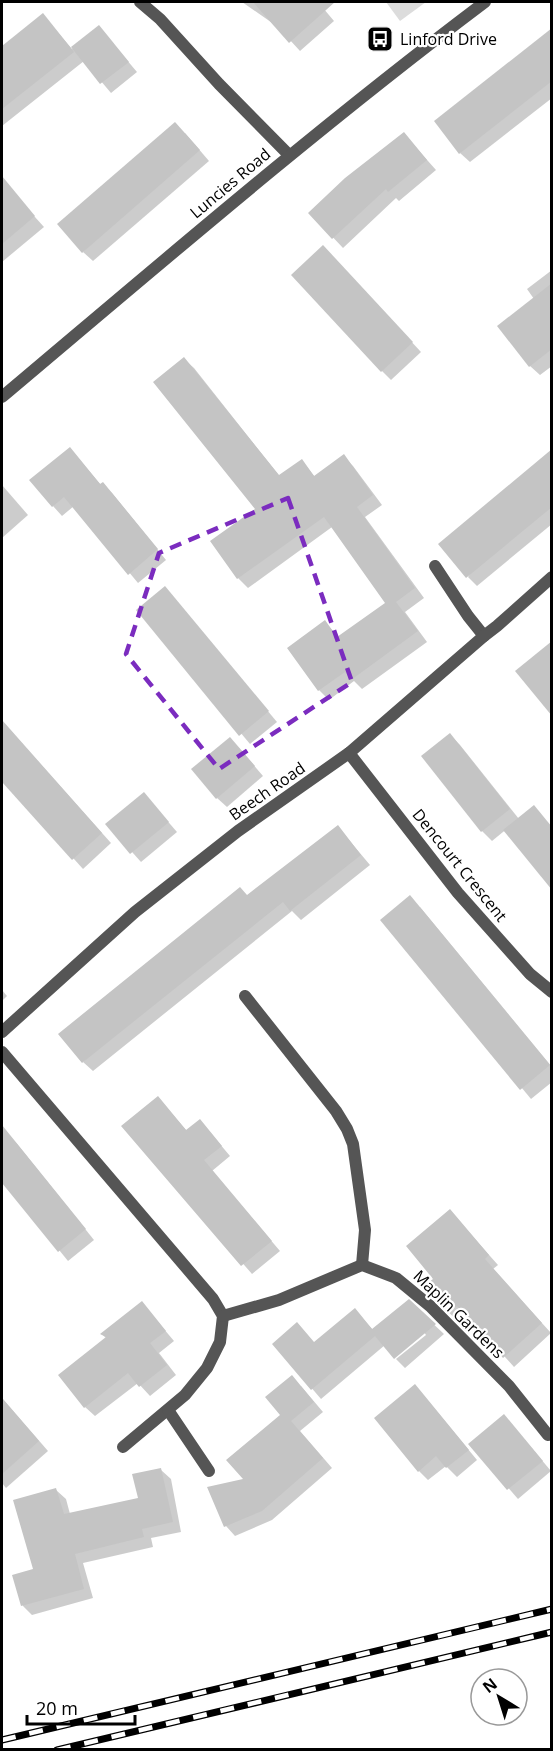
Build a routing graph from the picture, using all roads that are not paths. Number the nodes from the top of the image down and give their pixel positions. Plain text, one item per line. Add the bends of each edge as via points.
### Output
1 (140, 2) edge
2 (485, 2) edge
3 (289, 155) junction
4 (2, 397) edge
5 (435, 566) dead end
6 (552, 576) edge
7 (484, 636) junction
8 (349, 753) junction
9 (552, 992) edge
10 (245, 996) dead end
11 (2, 1032) edge
12 (2, 1052) edge
13 (362, 1265) junction
14 (223, 1316) junction
15 (168, 1410) junction
16 (548, 1435) dead end
17 (123, 1447) dead end
18 (209, 1471) dead end

1 - 3 street
2 - 3 street, Luncies Road
3 - 4 street, Luncies Road
5 - 7 street
6 - 7 street, Beech Road
7 - 8 street, Beech Road
8 - 9 street, Dencourt Crescent via 458,893 530,974
8 - 11 street, Beech Road via 238,831 135,912
10 - 13 street via 347,1128 353,1144 365,1230
12 - 14 street via 213,1299
13 - 14 street via 279,1299
13 - 16 street, Maplin Gardens via 396,1278 430,1306 509,1386
14 - 15 street via 220,1342 207,1368
15 - 17 street
15 - 18 street

